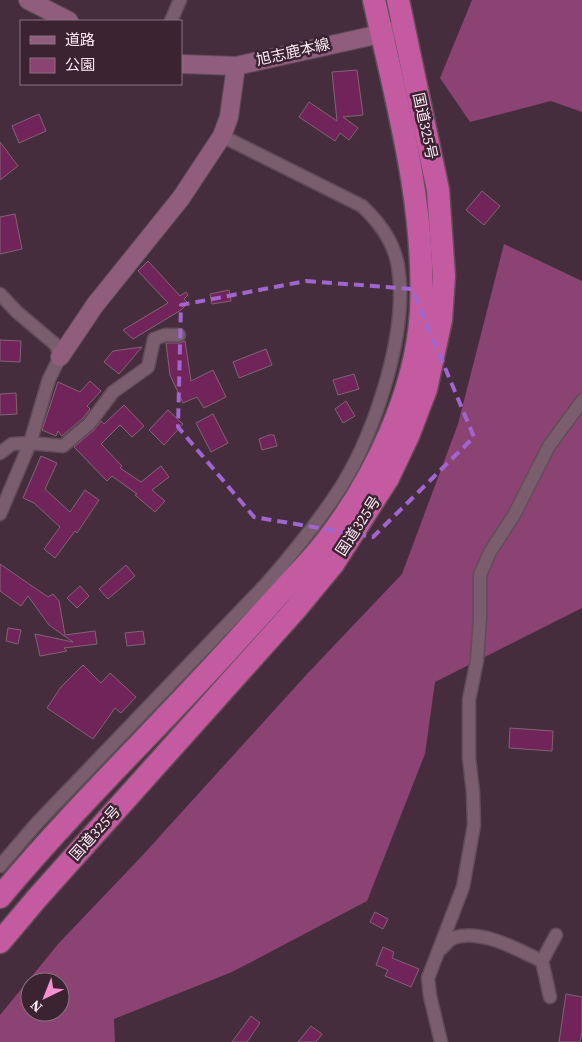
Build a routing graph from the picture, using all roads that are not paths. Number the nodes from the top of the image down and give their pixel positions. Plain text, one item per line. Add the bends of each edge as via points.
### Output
1 (28, 0) edge
2 (180, 0) edge
3 (374, 0) edge
4 (398, 0) edge
5 (67, 20) edge
6 (171, 20) edge
7 (404, 29) junction
8 (382, 33) junction
9 (182, 64) edge
10 (236, 66) junction
11 (222, 136) junction
12 (0, 294) edge
13 (179, 335) dead end
14 (60, 357) junction
15 (582, 401) edge
16 (30, 443) junction
17 (0, 453) edge
18 (0, 514) edge
19 (0, 866) edge
20 (0, 897) edge
21 (556, 935) dead end
22 (0, 942) edge
23 (437, 953) junction
24 (542, 961) junction
25 (550, 998) dead end
26 (441, 1042) edge

1 - 5 street
2 - 6 street
3 - 8 highway, 国道325号
4 - 7 highway, 国道325号
7 - 8 street, 旭志鹿本線
7 - 22 highway, 国道325号 via 438,190 444,276 441,320 426,389 408,436 388,478 333,564
8 - 10 street, 旭志鹿本線
8 - 20 highway, 国道325号 via 406,139 414,194 420,253 421,313 411,367 382,452 325,544 209,672 66,821
9 - 10 street, 旭志鹿本線
10 - 11 street via 229,116
11 - 14 street via 181,198 95,305
11 - 19 street via 362,206 378,220 398,265 401,291 389,370 360,448 342,485 319,520 267,583 37,823
12 - 14 street via 56,345
13 - 16 street via 154,339 148,367 113,392 89,424 63,446
14 - 16 street via 48,379
15 - 23 street via 549,446 480,575 477,660 469,700 468,758 474,825 462,888
16 - 17 street via 12,444
16 - 18 street
21 - 24 street
23 - 24 street via 452,938 473,936 492,939
23 - 26 street via 428,978
24 - 25 street

